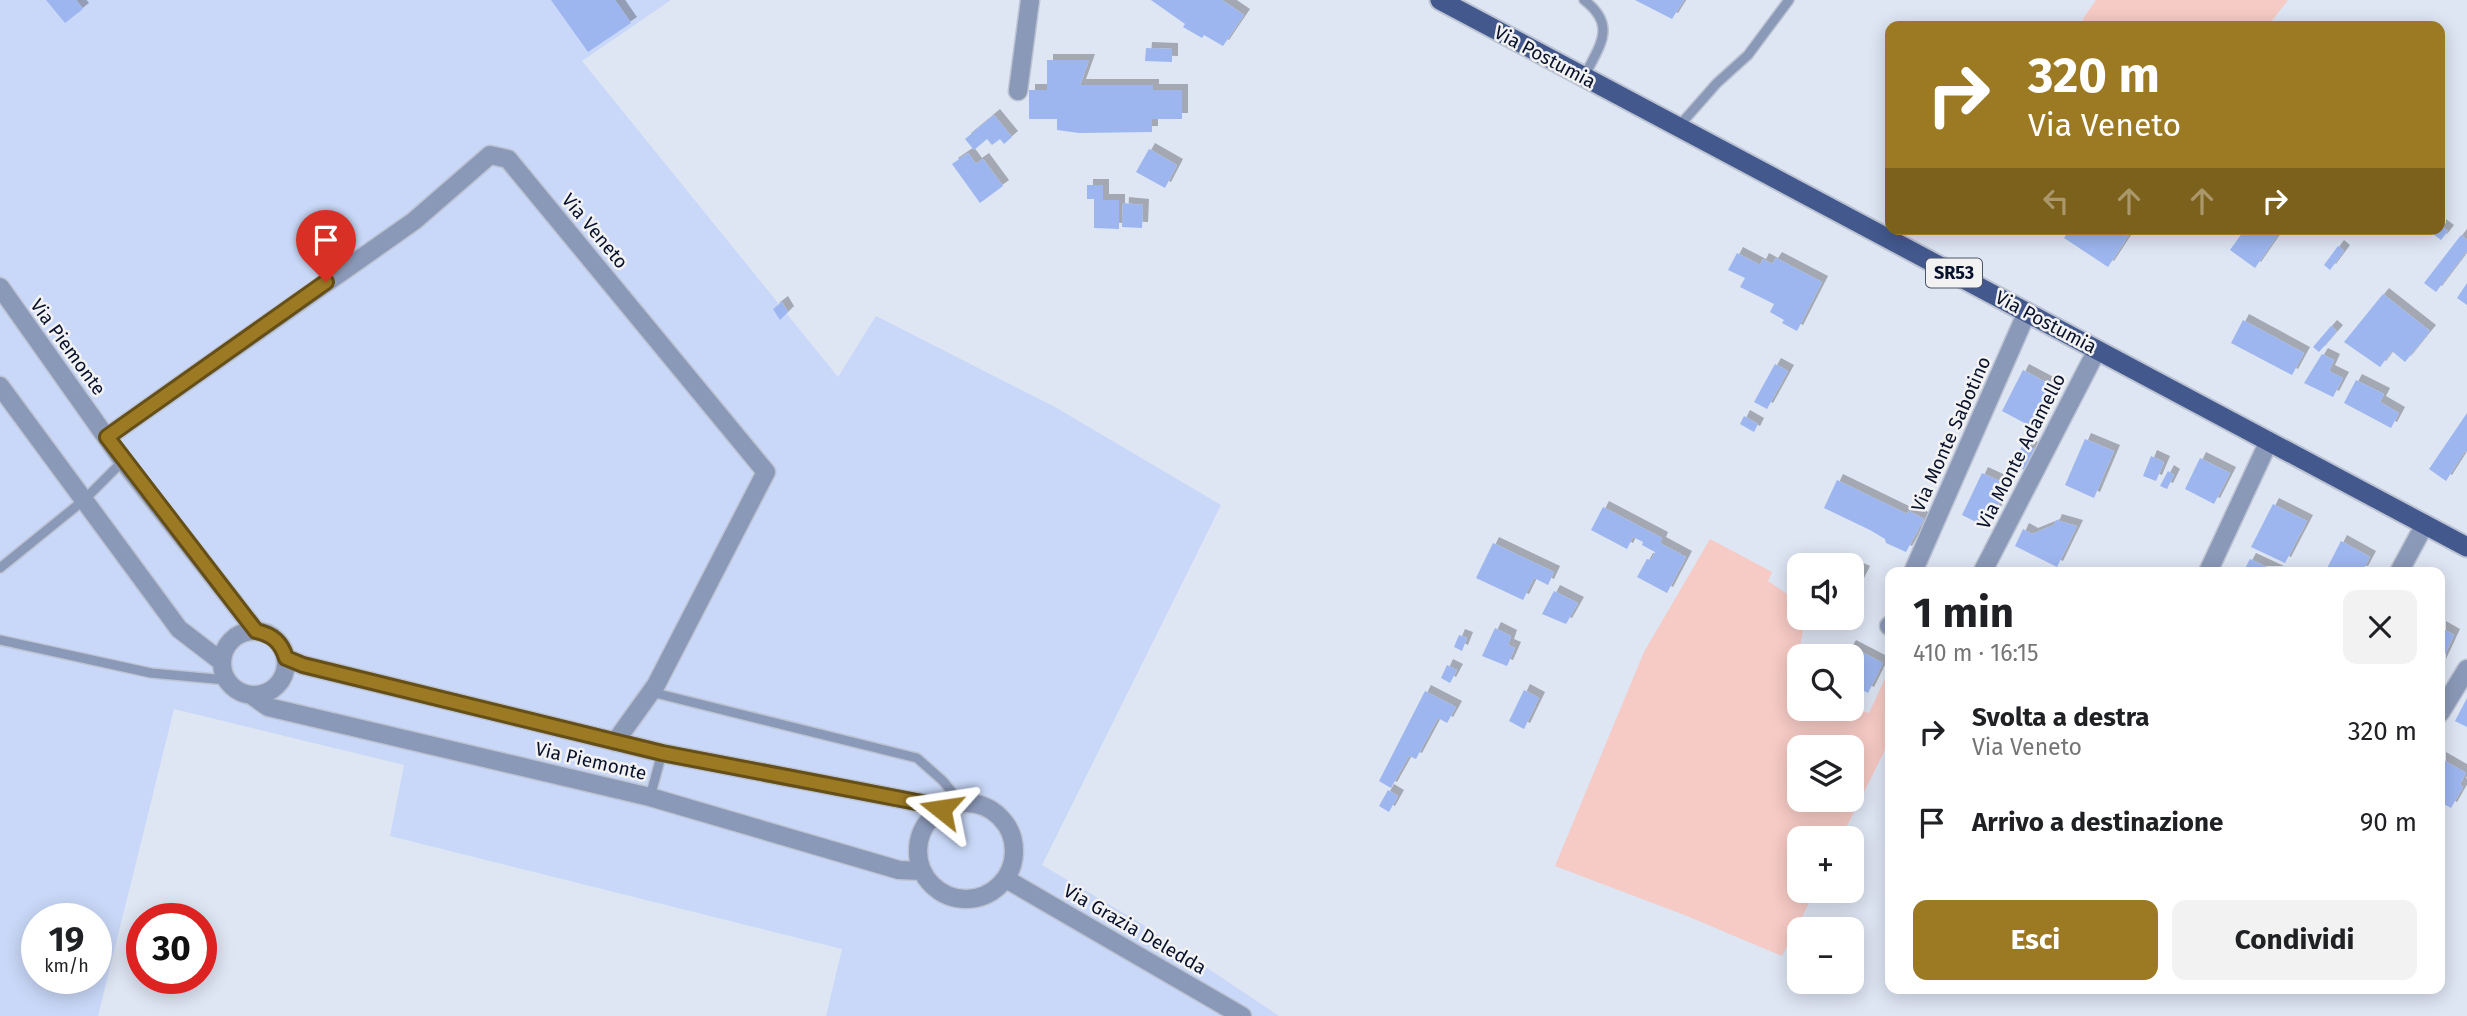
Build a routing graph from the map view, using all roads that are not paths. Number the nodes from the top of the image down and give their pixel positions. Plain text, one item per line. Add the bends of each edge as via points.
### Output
1 (1030, 0) edge
2 (1440, 0) edge
3 (1584, 0) edge
4 (1789, 0) edge
5 (1584, 78) junction
6 (1018, 91) dead end
7 (1678, 128) junction
8 (0, 287) edge
9 (2027, 312) junction
10 (2097, 349) junction
11 (0, 386) edge
12 (107, 437) junction
13 (2269, 441) junction
14 (123, 461) junction
15 (84, 500) junction
16 (2425, 524) junction
17 (2467, 547) edge
18 (1915, 567) edge
19 (1985, 567) edge
20 (2210, 567) edge
21 (2402, 567) edge
22 (0, 568) edge
23 (256, 631) junction
24 (0, 640) edge
25 (286, 658) junction
26 (2467, 669) edge
27 (224, 671) junction
28 (651, 692) junction
29 (251, 695) junction
30 (2445, 705) edge
31 (615, 742) junction
32 (662, 753) junction
33 (650, 797) junction
34 (961, 803) junction
35 (941, 809) junction
36 (922, 872) junction
37 (1006, 879) junction
38 (1242, 1016) edge

1 - 6 street
2 - 5 main road, Via Postumia / SR53
3 - 5 lane via 1600,14 1604,27 1604,37
4 - 7 lane via 1748,55
5 - 7 main road, Via Postumia / SR53
7 - 9 main road, Via Postumia / SR53
8 - 12 street, Via Piemonte
9 - 10 main road, Via Postumia / SR53
9 - 18 street, Via Monte Sabotino
10 - 13 main road, Via Postumia / SR53
10 - 19 street, Via Monte Adamello
11 - 15 street, Via Piemonte
12 - 14 street, Via Piemonte
12 - 28 street, Via Veneto via 414,220 490,155 508,159 766,472
13 - 16 main road, Via Postumia / SR53
13 - 20 street
14 - 15 lane
14 - 23 street, Via Piemonte
15 - 22 lane
15 - 27 street, Via Piemonte via 179,629
16 - 17 main road, Via Postumia / SR53
16 - 21 street
23 - 25 street, Via Piemonte via 276,639
23 - 27 street via 236,636 229,643
24 - 27 lane via 151,673
25 - 29 street via 278,685
25 - 31 street, Via Piemonte
26 - 30 street
27 - 29 street, Via Piemonte via 241,693
28 - 31 street, Via Veneto
28 - 34 lane via 916,758
29 - 33 street, Via Piemonte via 268,707
31 - 32 street, Via Piemonte
32 - 33 lane
32 - 35 street, Via Piemonte
33 - 36 street, Via Piemonte via 899,870
34 - 35 street
34 - 37 street via 976,804 1004,820 1015,849
35 - 36 street via 922,830 918,844
36 - 37 street via 941,893 962,899 984,897
37 - 38 street, Via Grazia Deledda

